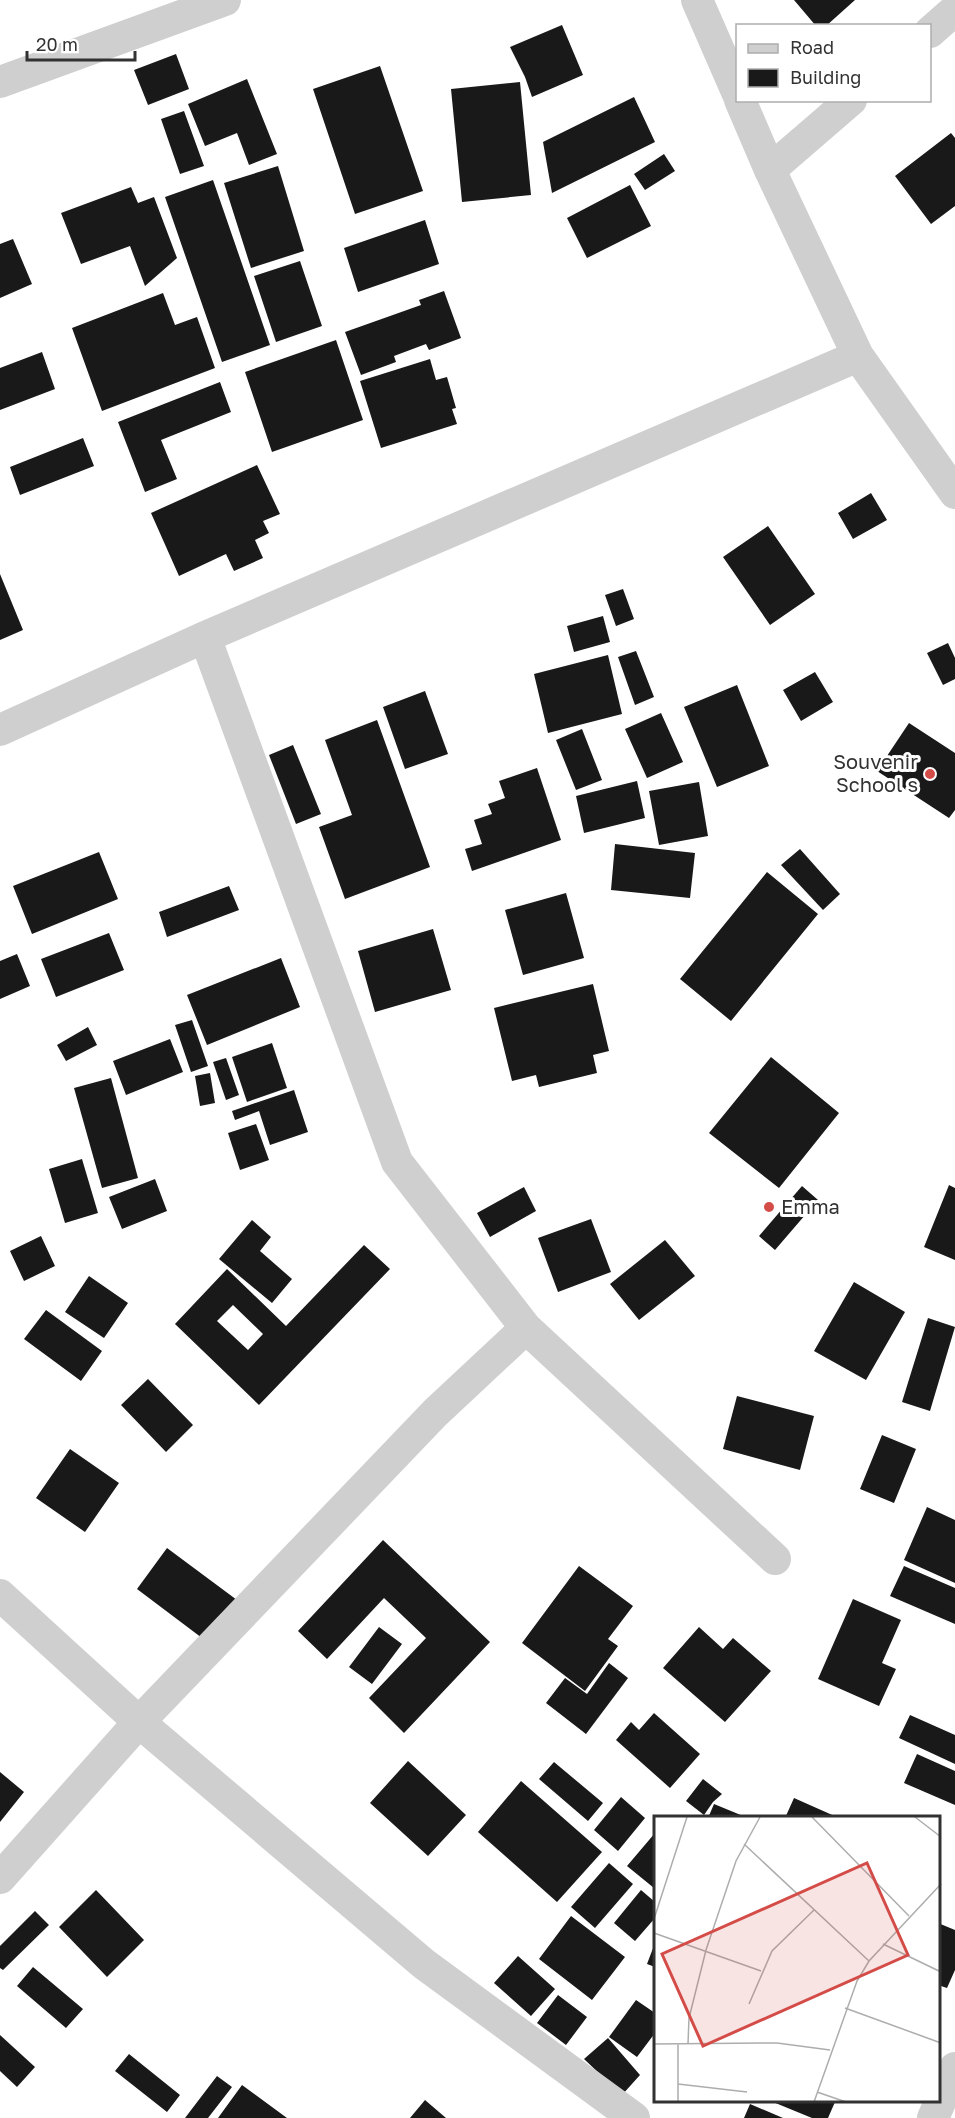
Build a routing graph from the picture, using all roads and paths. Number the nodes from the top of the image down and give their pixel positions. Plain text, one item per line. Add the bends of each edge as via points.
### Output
1 (225, 0) edge
2 (697, 0) edge
3 (955, 10) edge
4 (931, 31) edge
5 (0, 82) edge
6 (736, 89) edge
7 (741, 102) edge
8 (848, 102) edge
9 (770, 170) junction
10 (858, 356) junction
11 (955, 493) edge
12 (205, 637) junction
13 (0, 730) edge
14 (526, 1328) junction
15 (775, 1559) dead end
16 (0, 1595) edge
17 (138, 1722) junction
18 (0, 1878) edge
19 (955, 2068) edge
20 (940, 2102) edge
21 (940, 2103) edge
22 (634, 2118) edge
23 (933, 2118) edge

1 - 5 street
2 - 6 street
3 - 4 street
7 - 9 street
8 - 9 street
9 - 10 street
10 - 11 street
10 - 12 street
12 - 13 street
12 - 14 street via 397,1162
14 - 15 street
14 - 17 street via 435,1413
16 - 17 street
17 - 18 street
17 - 22 street via 424,1964
19 - 20 street
21 - 23 street

